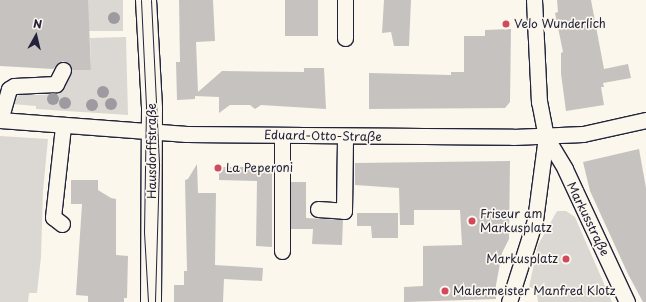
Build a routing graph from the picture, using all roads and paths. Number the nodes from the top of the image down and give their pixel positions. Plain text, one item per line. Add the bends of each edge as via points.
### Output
1 (146, 0) edge
2 (345, 0) edge
3 (534, 0) edge
4 (346, 38) dead end
5 (63, 70) dead end
6 (0, 120) edge
7 (646, 120) edge
8 (63, 126) junction
9 (152, 132) junction
10 (282, 136) junction
11 (344, 136) junction
12 (546, 137) junction
13 (318, 209) dead end
14 (62, 224) dead end
15 (282, 251) dead end
16 (151, 302) edge
17 (509, 302) edge
18 (627, 302) edge

1 - 9 main road, Hausdorffstraße
2 - 4 street
3 - 12 street via 539,102
5 - 6 street via 56,84 14,86 9,89
6 - 8 street, Eduard-Otto-Straße
7 - 12 street, Eduard-Otto-Straße via 583,134
8 - 9 street, Eduard-Otto-Straße
8 - 14 street via 53,217
9 - 10 street, Eduard-Otto-Straße
9 - 16 main road, Hausdorffstraße
10 - 11 street, Eduard-Otto-Straße
10 - 15 street
11 - 12 street, Eduard-Otto-Straße
11 - 13 street via 344,211
12 - 17 street via 535,220
12 - 18 street, Markusstraße via 565,169

